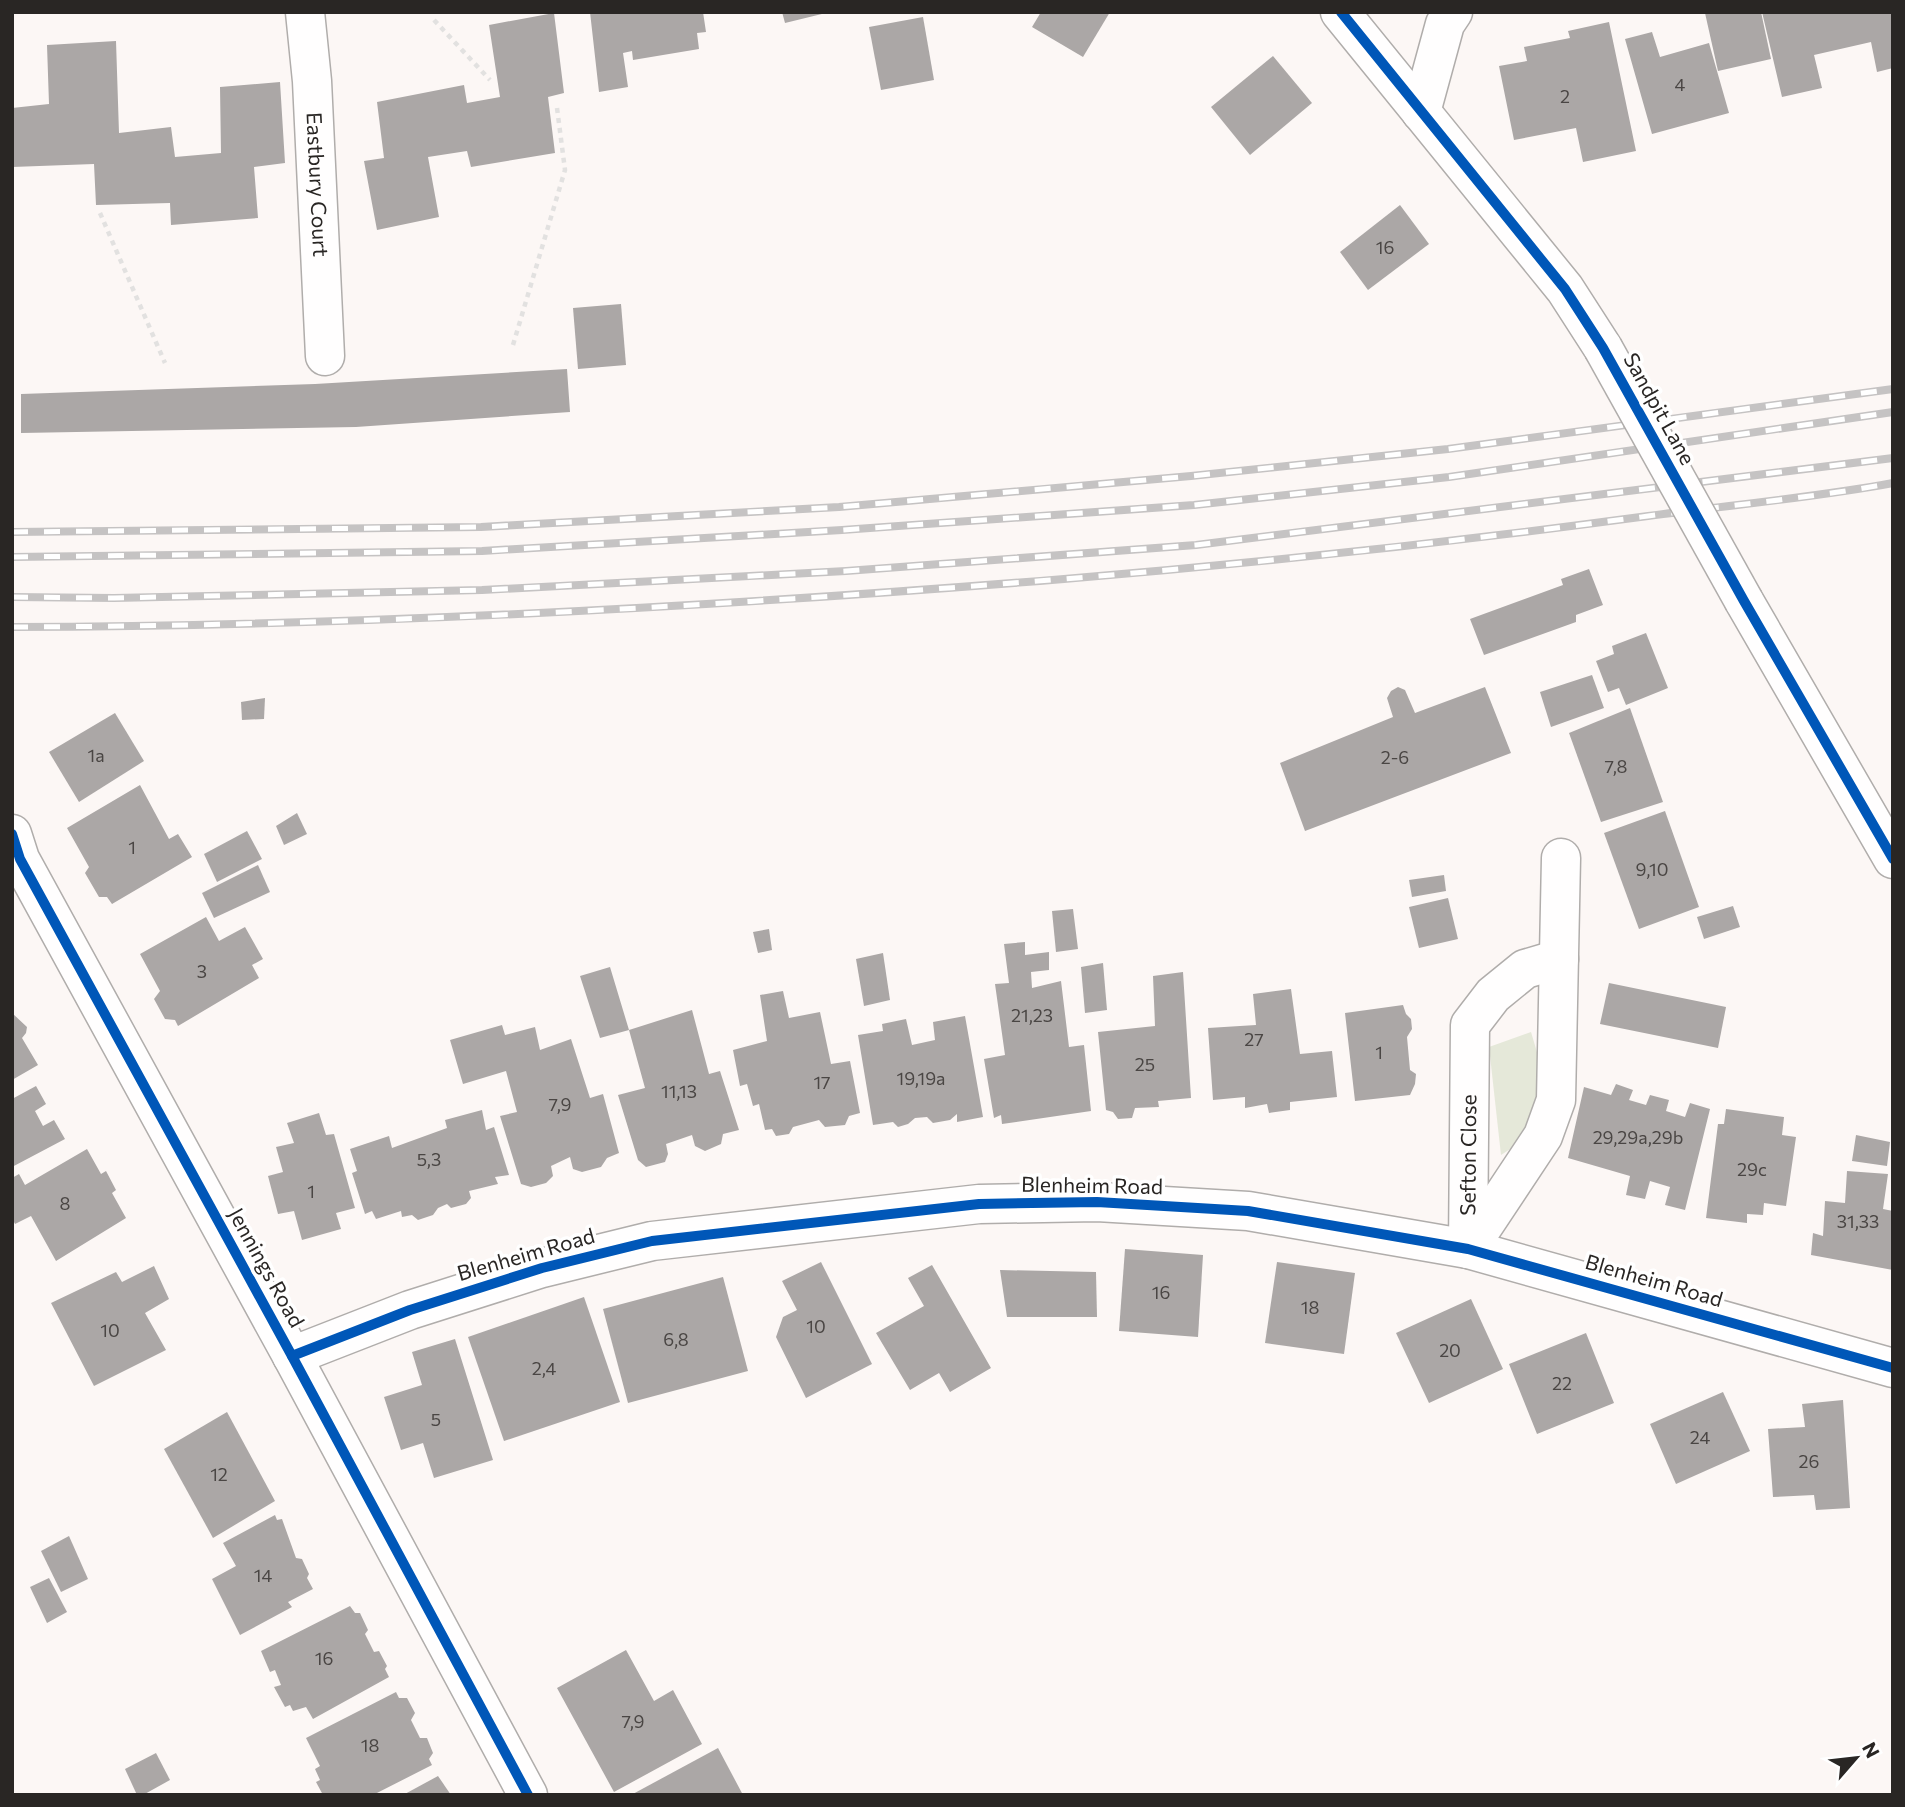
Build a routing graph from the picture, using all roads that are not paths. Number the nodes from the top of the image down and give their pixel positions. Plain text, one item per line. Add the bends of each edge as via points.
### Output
1 (305, 12) edge
2 (1340, 12) edge
3 (1452, 12) edge
4 (1421, 112) junction
5 (325, 356) dead end
6 (12, 834) edge
7 (1561, 858) dead end
8 (1893, 859) edge
9 (1559, 959) junction
10 (1468, 1249) junction
11 (292, 1356) junction
12 (1893, 1368) edge
13 (528, 1795) edge

1 - 5 street, Eastbury Court
2 - 4 street, Sandpit Lane
3 - 4 street
4 - 8 street, Sandpit Lane, bridge via 1565,289 1603,348
6 - 11 street, Jennings Road via 20,859
7 - 9 street, Sefton Close
9 - 10 street, Sefton Close via 1556,1100 1543,1136
9 - 10 street, Sefton Close via 1525,969 1493,995 1470,1026
10 - 11 street, Blenheim Road via 1248,1211 1097,1202 979,1204 652,1241 542,1268 411,1310
10 - 12 street, Blenheim Road
11 - 13 street, Jennings Road

